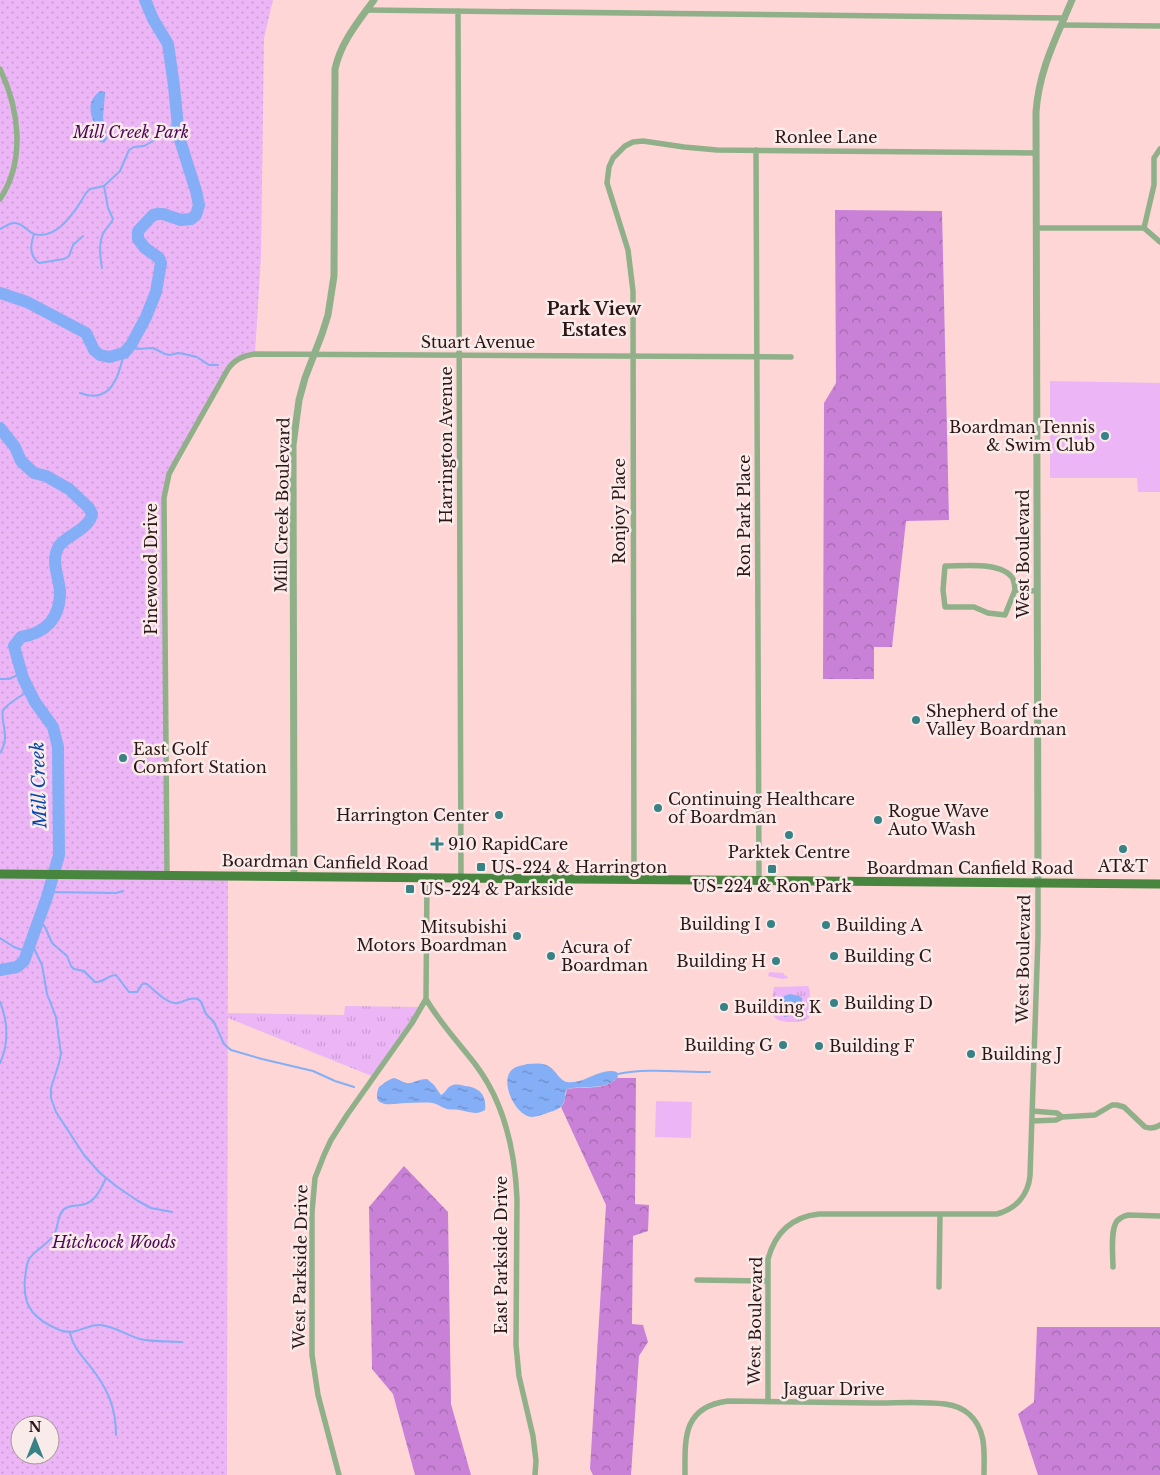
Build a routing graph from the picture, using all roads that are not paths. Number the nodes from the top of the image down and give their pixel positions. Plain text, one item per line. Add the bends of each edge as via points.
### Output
1 (374, 0) edge
2 (1072, 0) edge
3 (366, 10) junction
4 (458, 11) junction
5 (1063, 22) junction
6 (1160, 26) edge
7 (0, 69) edge
8 (1160, 149) edge
9 (620, 150) joint
10 (756, 150) junction
11 (1035, 152) junction
12 (0, 198) edge
13 (1036, 228) junction
14 (1144, 228) junction
15 (1160, 242) edge
16 (314, 355) junction
17 (460, 356) junction
18 (633, 357) junction
19 (791, 357) dead end
20 (757, 358) junction
21 (1015, 590) junction
22 (1037, 591) junction
23 (0, 874) edge
24 (167, 876) junction
25 (294, 877) junction
26 (426, 878) junction
27 (461, 878) junction
28 (634, 879) junction
29 (759, 881) junction
30 (1038, 883) junction
31 (1160, 884) edge
32 (426, 999) junction
33 (1032, 1111) junction
34 (1062, 1117) junction
35 (1032, 1121) junction
36 (1160, 1125) edge
37 (940, 1215) junction
38 (1160, 1216) edge
39 (1113, 1267) dead end
40 (696, 1280) dead end
41 (767, 1281) junction
42 (939, 1287) dead end
43 (768, 1402) junction
44 (339, 1475) edge
45 (536, 1475) edge
46 (685, 1475) edge
47 (984, 1475) edge

1 - 3 street, Mill Creek Boulevard
2 - 5 street, West Boulevard
3 - 4 street
3 - 16 street, Mill Creek Boulevard via 344,43 335,69 334,276 328,314
4 - 5 street
4 - 17 street, Harrington Avenue
5 - 6 street
5 - 11 street, West Boulevard via 1039,84
7 - 12 street via 12,100 17,153 8,187
8 - 14 street via 1154,158 1154,185
9 - 10 street, Ronlee Lane via 643,141 700,149
9 - 18 street, Ronjoy Place via 609,167 607,183 630,264
10 - 11 street, Ronlee Lane
10 - 20 street, Ron Park Place
11 - 13 street, West Boulevard
13 - 14 street
13 - 22 street, West Boulevard
14 - 15 street
16 - 17 street, Stuart Avenue
16 - 24 street, Pinewood Drive via 255,354 234,361 176,461 165,487
16 - 25 street, Mill Creek Boulevard via 299,400 293,445
17 - 18 street, Stuart Avenue
17 - 27 street, Harrington Avenue
18 - 20 street, Stuart Avenue
18 - 28 street, Ronjoy Place
19 - 20 street, Stuart Avenue
20 - 29 street, Ron Park Place
21 - 21 street via 1005,615 974,607 945,607 945,566 987,566 1004,570 1012,578
21 - 22 street
22 - 30 street, West Boulevard
23 - 24 main road, Boardman Canfield Road
24 - 25 main road, Boardman Canfield Road
25 - 26 main road, Boardman Canfield Road
26 - 27 main road, Boardman Canfield Road
26 - 32 street
27 - 28 main road, Boardman Canfield Road
28 - 29 main road, Boardman Canfield Road
29 - 30 main road, Boardman Canfield Road
30 - 31 main road, Boardman Canfield Road
30 - 33 street, West Boulevard
32 - 44 street, West Parkside Drive via 331,1140 315,1178 312,1355 318,1395
32 - 45 street, East Parkside Drive via 483,1076 498,1103 509,1138 517,1198 516,1345 519,1376 533,1436
33 - 34 street via 1057,1113
33 - 35 street, West Boulevard
34 - 35 street
34 - 36 street via 1095,1115 1117,1105 1124,1107 1145,1127
35 - 37 street, West Boulevard via 1030,1180 1018,1202 997,1214
37 - 41 street, West Boulevard via 819,1214 802,1217 786,1226 774,1242 768,1259
37 - 42 street
38 - 39 street via 1128,1215 1116,1222
40 - 41 street
41 - 43 street, West Boulevard
43 - 46 street, Jaguar Drive via 720,1402 700,1412 690,1423 686,1435
43 - 47 street, Jaguar Drive via 953,1405 971,1416 980,1429 984,1445

